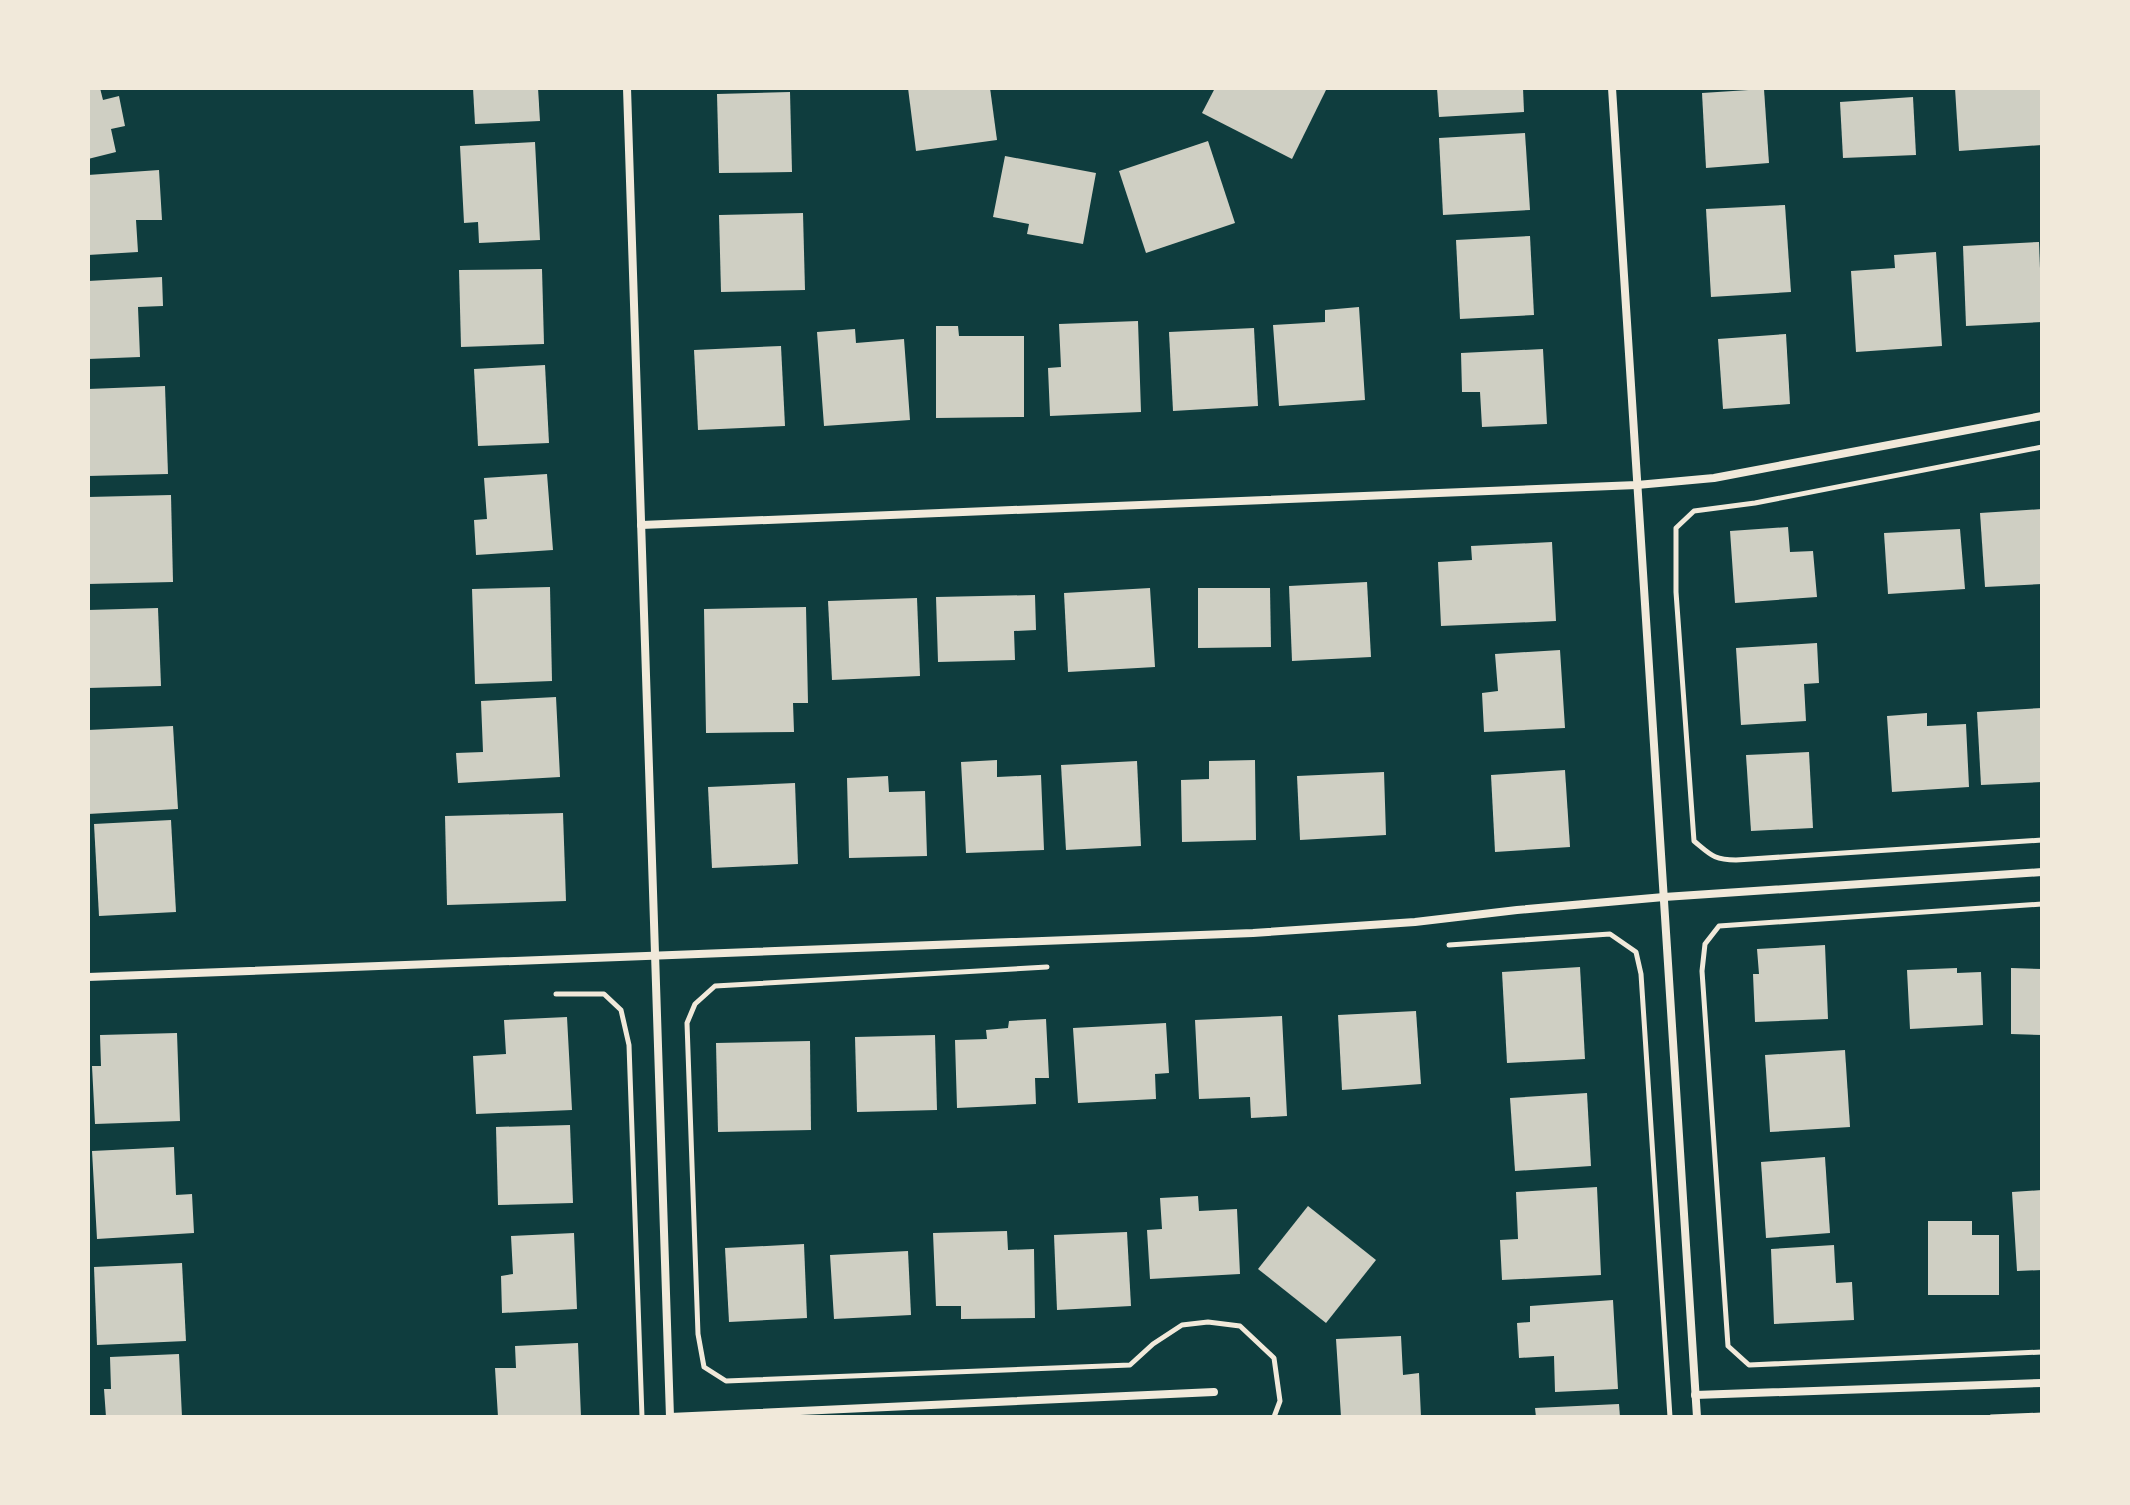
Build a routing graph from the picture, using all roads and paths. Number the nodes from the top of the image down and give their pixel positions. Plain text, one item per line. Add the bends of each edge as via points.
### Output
1 (627, 88) edge
2 (1612, 88) edge
3 (2042, 416) edge
4 (2042, 447) edge
5 (1637, 485) junction
6 (641, 525) junction
7 (2042, 840) edge
8 (1705, 850) junction
9 (1700, 856) dead end
10 (2042, 872) edge
11 (1664, 897) junction
12 (2042, 904) edge
13 (1705, 930) dead end
14 (1712, 934) junction
15 (1566, 938) dead end
16 (1631, 938) dead end
17 (1625, 944) junction
18 (654, 955) junction
19 (88, 977) edge
20 (804, 981) dead end
21 (556, 994) dead end
22 (2042, 1352) edge
23 (2042, 1383) edge
24 (1214, 1392) dead end
25 (1695, 1395) junction
26 (2042, 1415) edge
27 (642, 1417) edge
28 (670, 1417) edge
29 (1274, 1417) edge
30 (1670, 1417) edge
31 (1697, 1417) edge
32 (1991, 1417) edge

1 - 6 street
2 - 5 street
3 - 5 street via 1714,478
4 - 8 path via 1694,511 1676,528 1694,841
5 - 6 street
5 - 11 street
6 - 18 street
7 - 8 path via 1736,860 1717,860
8 - 9 path
10 - 11 street
11 - 18 street via 1253,933
11 - 25 street
12 - 14 path via 1719,926
13 - 14 path
14 - 22 path via 1703,958 1703,1006 1728,1346 1736,1357 1749,1365
15 - 17 path via 1610,934
16 - 17 path
17 - 30 path via 1636,952 1641,974
18 - 19 street
18 - 28 street
20 - 29 path via 715,986 695,1004 687,1023 698,1334 704,1367 726,1381 1130,1365 1182,1325 1208,1322 1240,1326 1274,1358 1280,1401
21 - 27 path via 604,994 621,1010 629,1045
23 - 25 street
24 - 28 street
25 - 31 street
26 - 32 path

